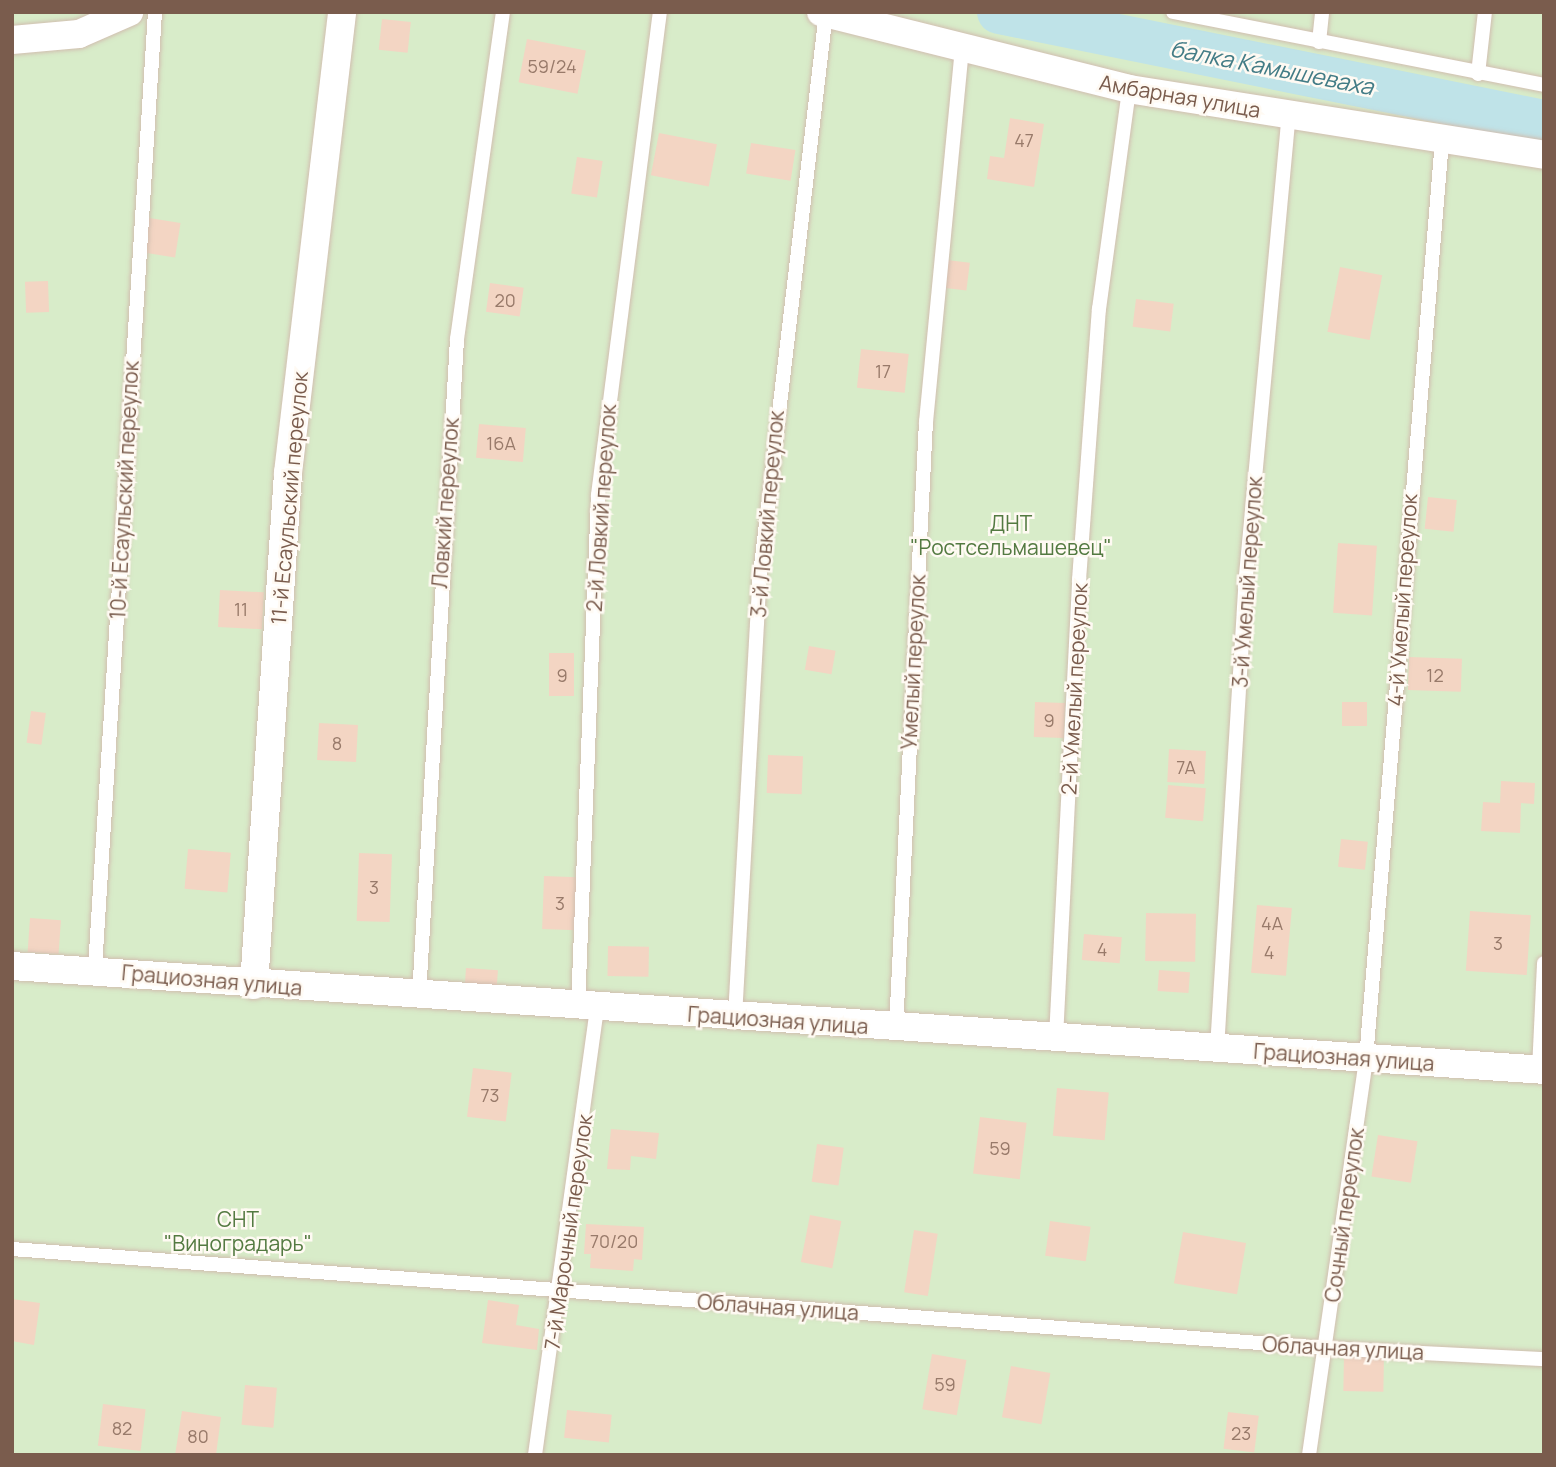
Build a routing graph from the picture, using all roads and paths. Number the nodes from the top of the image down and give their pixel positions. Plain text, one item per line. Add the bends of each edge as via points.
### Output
1 (129, 12) edge
2 (155, 12) edge
3 (342, 12) edge
4 (503, 12) edge
5 (660, 12) edge
6 (1173, 12) edge
7 (1322, 12) edge
8 (1485, 12) edge
9 (824, 13) edge
10 (12, 40) edge
11 (1319, 42) junction
12 (962, 46) junction
13 (1478, 74) junction
14 (1544, 85) edge
15 (1129, 89) junction
16 (1289, 115) junction
17 (1442, 140) junction
18 (1544, 155) edge
19 (1544, 962) edge
20 (12, 967) edge
21 (95, 968) junction
22 (254, 985) junction
23 (419, 996) junction
24 (588, 1007) junction
25 (735, 1017) junction
26 (896, 1028) junction
27 (1056, 1038) junction
28 (1217, 1049) junction
29 (1366, 1059) junction
30 (1541, 1070) edge
31 (12, 1249) edge
32 (562, 1290) junction
33 (1325, 1348) junction
34 (1544, 1359) edge
35 (535, 1455) edge
36 (1309, 1455) edge

1 - 10 street via 79,34
2 - 21 lane, 10-й Есаульский переулок
3 - 22 street, 11-й Есаульский переулок via 288,473
4 - 23 lane, Ловкий переулок via 457,339
5 - 24 lane, 2-й Ловкий переулок via 598,495
6 - 11 lane
7 - 11 lane
8 - 13 lane
9 - 12 street, Амбарная улица
9 - 25 lane, 3-й Ловкий переулок via 759,583
11 - 13 lane
12 - 15 street, Амбарная улица
12 - 26 lane, Умелый переулок via 926,422
13 - 14 lane
15 - 16 street, Амбарная улица
15 - 27 lane, 2-й Умелый переулок via 1097,336 1079,580
16 - 17 street, Амбарная улица
16 - 28 lane, 3-й Умелый переулок via 1245,586
17 - 18 street, Амбарная улица
17 - 29 lane, 4-й Умелый переулок
19 - 30 lane
20 - 21 street, Грациозная улица
21 - 22 street, Грациозная улица
22 - 23 street, Грациозная улица
23 - 24 street, Грациозная улица
24 - 25 street, Грациозная улица
24 - 32 lane, 7-й Марочный переулок
25 - 26 street, Грациозная улица
26 - 27 street, Грациозная улица
27 - 28 street, Грациозная улица
28 - 29 street, Грациозная улица
29 - 30 street, Грациозная улица
29 - 33 lane, Сочный переулок
31 - 32 lane, Облачная улица
32 - 33 lane, Облачная улица
32 - 35 lane, 7-й Марочный переулок
33 - 34 lane, Облачная улица
33 - 36 lane, Сочный переулок

